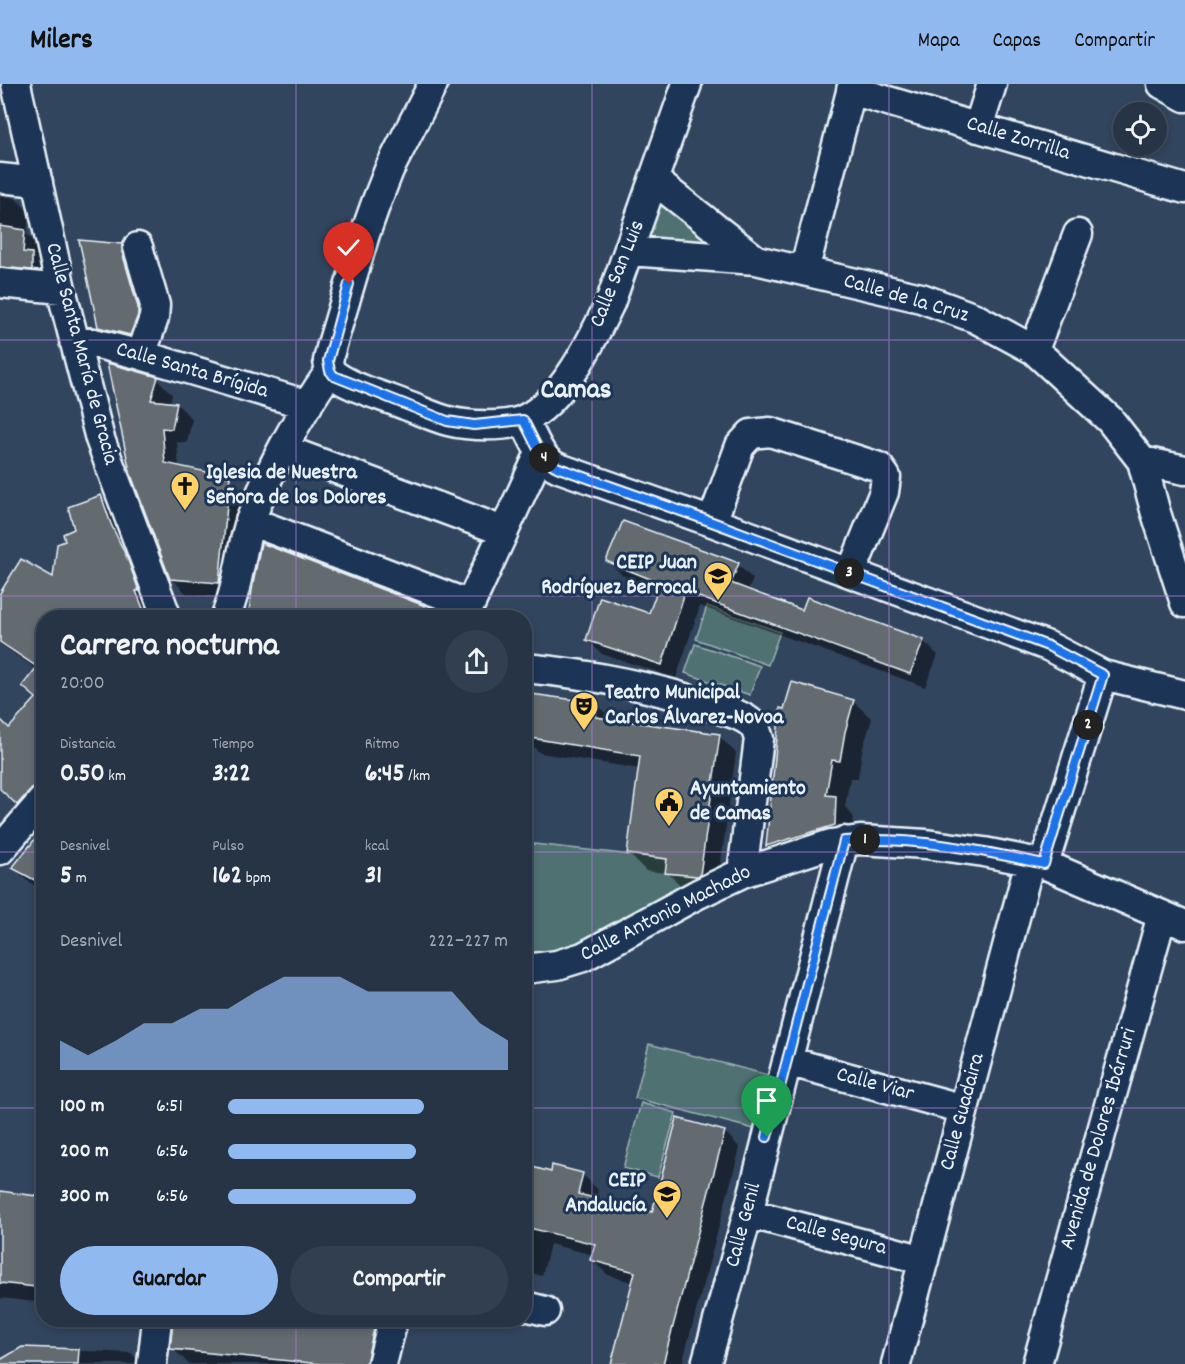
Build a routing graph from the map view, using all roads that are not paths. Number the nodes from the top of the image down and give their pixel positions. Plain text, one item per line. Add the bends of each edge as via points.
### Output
1 (16, 84) edge
2 (433, 84) edge
3 (687, 84) edge
4 (992, 84) edge
5 (1162, 84) edge
6 (852, 87) edge
7 (1185, 98) edge
8 (978, 128) junction
9 (0, 178) edge
10 (654, 180) junction
11 (38, 182) junction
12 (1185, 189) edge
13 (1078, 234) dead end
14 (138, 247) dead end
15 (629, 251) junction
16 (756, 260) junction
17 (804, 271) junction
18 (0, 283) edge
19 (61, 289) junction
20 (74, 341) junction
21 (1034, 350) junction
22 (141, 355) junction
23 (330, 371) junction
24 (308, 405) junction
25 (523, 420) junction
26 (283, 449) junction
27 (540, 453) junction
28 (1142, 460) junction
29 (1185, 470) edge
30 (250, 521) junction
31 (712, 522) junction
32 (503, 531) junction
33 (851, 573) junction
34 (1185, 603) edge
35 (164, 610) edge
36 (228, 610) edge
37 (465, 610) edge
38 (467, 610) edge
39 (532, 669) edge
40 (1103, 675) junction
41 (1185, 695) edge
42 (36, 806) edge
43 (4, 836) edge
44 (844, 841) junction
45 (1037, 862) junction
46 (742, 873) junction
47 (1173, 920) edge
48 (532, 968) edge
49 (787, 1061) junction
50 (964, 1109) junction
51 (748, 1213) junction
52 (924, 1260) junction
53 (155, 1327) edge
54 (391, 1327) edge
55 (710, 1363) edge
56 (152, 1364) edge
57 (382, 1364) edge
58 (896, 1364) edge
59 (1036, 1364) edge

1 - 11 street, Calle Santa María de Gracia
2 - 23 street via 389,170 365,234 331,348
3 - 10 street, Calle San Luis
4 - 8 street
5 - 7 street
6 - 8 street, Calle Zorrilla
6 - 17 street
8 - 12 street, Calle Zorrilla
9 - 11 street
10 - 15 street, Calle San Luis
10 - 16 street, Calle de la Cruz
11 - 19 street, Calle Santa María de Gracia
13 - 21 street
14 - 22 street via 155,305
15 - 16 street, Calle de la Cruz
15 - 25 street, Calle San Luis via 610,303 578,361 551,398
16 - 17 street, Calle de la Cruz
17 - 21 street, Calle de la Cruz via 921,298 975,318
18 - 19 street
19 - 20 street, Calle Santa María de Gracia
20 - 22 street, Calle Santa Brígida
20 - 35 street, Calle Santa María de Gracia via 100,439
21 - 28 street, Calle de la Cruz via 1110,420
22 - 24 street, Calle Santa Brígida
23 - 24 street
23 - 25 street via 352,384 447,421 474,425
24 - 26 street
25 - 27 street
26 - 30 street
26 - 32 street
27 - 31 street via 559,468
27 - 32 street
28 - 29 street
28 - 34 street, Calle de la Cruz
30 - 36 street
30 - 37 street
31 - 33 street
31 - 33 street via 740,446 751,435 770,432 879,467 886,477 884,492
32 - 38 street
33 - 40 street via 1048,646
39 - 46 street via 646,687 743,717 751,723 759,739
40 - 41 street
40 - 45 street, Calle Guadaira
42 - 43 street
44 - 45 street, Calle Antonio Machado via 926,844
44 - 46 street, Calle Antonio Machado
44 - 49 street, Calle Genil
45 - 47 street, Calle Antonio Machado
45 - 50 street, Calle Guadaira
46 - 48 street, Calle Antonio Machado via 583,957
47 - 59 street, Avenida de Dolores Ibárruri
49 - 50 street, Calle Viar
49 - 51 street, Calle Genil
50 - 52 street, Calle Guadaira
51 - 52 street, Calle Segura
51 - 55 street, Calle Genil
52 - 58 street, Calle Guadaira
53 - 56 street
54 - 57 street

